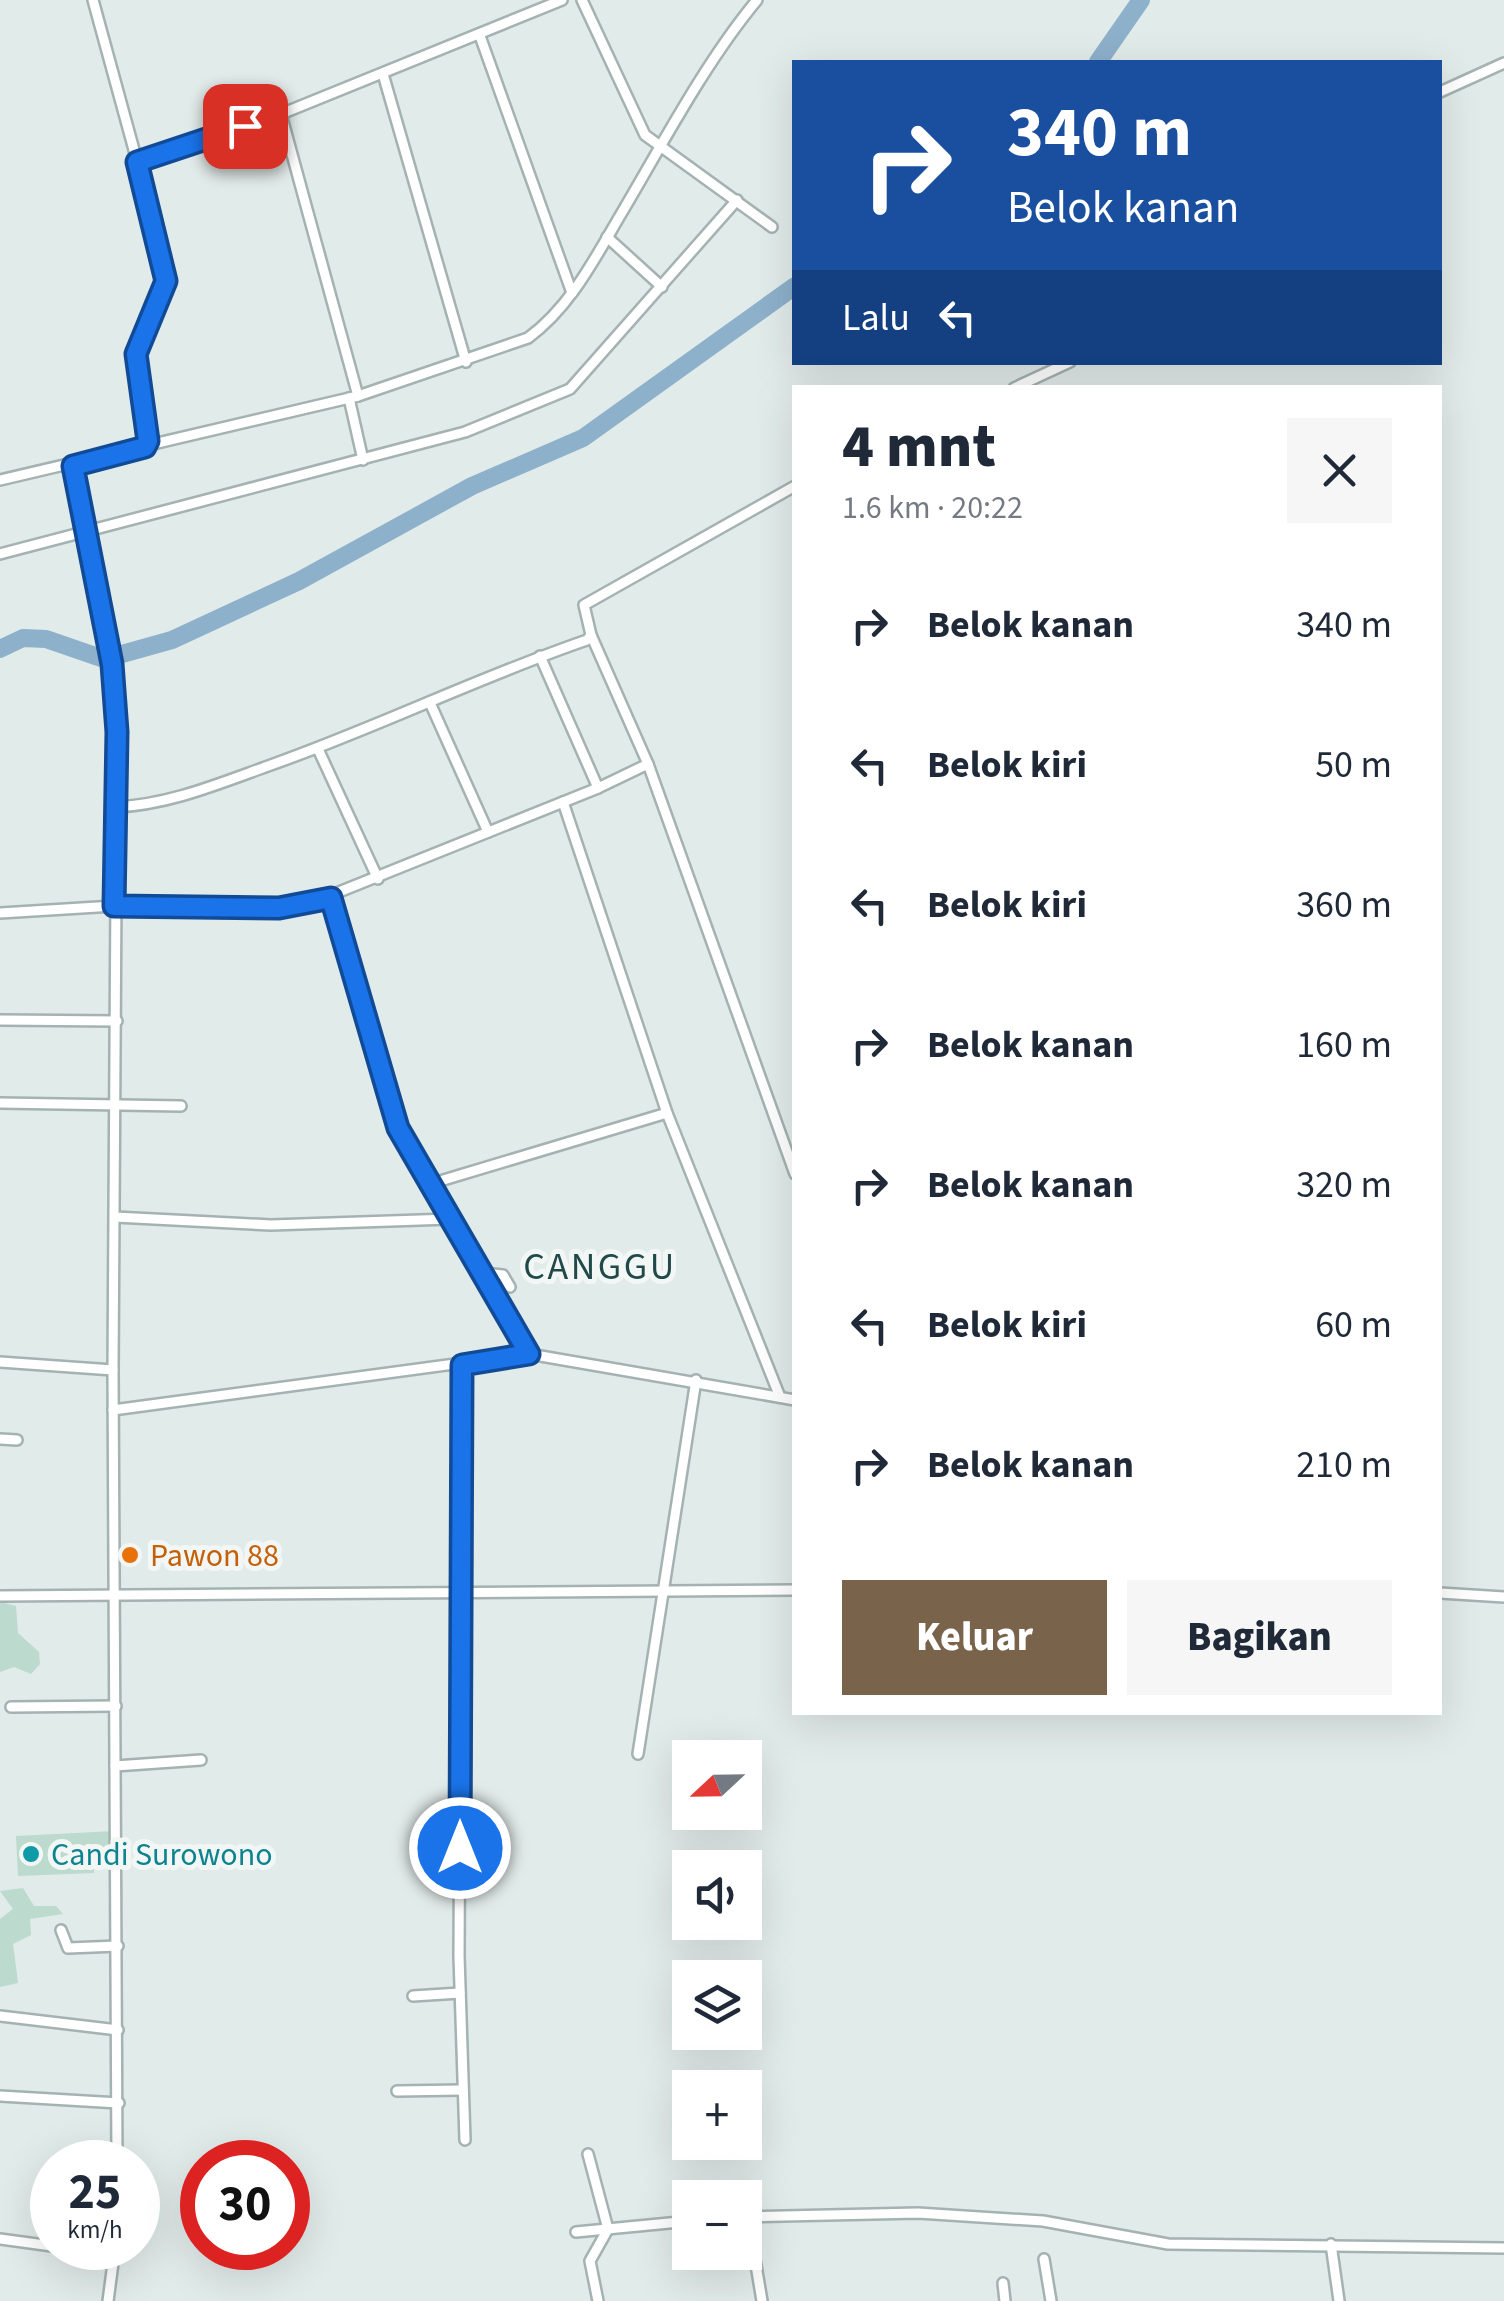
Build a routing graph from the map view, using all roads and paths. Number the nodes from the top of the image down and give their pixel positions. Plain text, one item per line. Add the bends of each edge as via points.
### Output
1 (93, 0) edge
2 (562, 0) edge
3 (582, 0) edge
4 (757, 0) edge
5 (480, 36) junction
6 (1504, 64) edge
7 (383, 74) junction
8 (1442, 91) edge
9 (281, 114) junction
10 (660, 148) junction
11 (137, 162) junction
12 (737, 200) junction
13 (772, 226) dead end
14 (607, 237) junction
15 (662, 287) junction
16 (572, 293) junction
17 (466, 362) junction
18 (1064, 365) edge
19 (1020, 385) edge
20 (353, 397) junction
21 (145, 447) junction
22 (363, 460) junction
23 (73, 466) junction
24 (0, 480) edge
25 (792, 488) edge
26 (84, 530) junction
27 (0, 554) edge
28 (591, 635) junction
29 (540, 656) junction
30 (431, 705) junction
31 (318, 748) junction
32 (648, 764) junction
33 (598, 788) junction
34 (563, 802) junction
35 (114, 807) junction
36 (488, 832) junction
37 (378, 879) junction
38 (331, 898) junction
39 (114, 906) junction
40 (0, 913) edge
41 (0, 1020) edge
42 (117, 1021) junction
43 (0, 1102) edge
44 (116, 1105) junction
45 (181, 1106) dead end
46 (667, 1112) junction
47 (792, 1166) edge
48 (430, 1184) junction
49 (115, 1218) junction
50 (450, 1219) junction
51 (482, 1273) junction
52 (510, 1287) dead end
53 (529, 1354) junction
54 (0, 1362) edge
55 (462, 1365) junction
56 (113, 1370) junction
57 (696, 1380) junction
58 (780, 1396) junction
59 (792, 1399) edge
60 (113, 1410) junction
61 (0, 1439) edge
62 (17, 1440) dead end
63 (662, 1590) junction
64 (792, 1590) edge
65 (462, 1592) junction
66 (1442, 1593) edge
67 (0, 1596) edge
68 (113, 1597) junction
69 (1504, 1597) edge
70 (116, 1706) junction
71 (11, 1707) dead end
72 (638, 1754) dead end
73 (200, 1760) dead end
74 (115, 1766) junction
75 (62, 1930) dead end
76 (118, 1946) junction
77 (460, 1992) junction
78 (413, 1996) dead end
79 (0, 2016) edge
80 (118, 2030) junction
81 (462, 2090) junction
82 (397, 2091) dead end
83 (0, 2096) edge
84 (118, 2103) junction
85 (117, 2140) edge
86 (465, 2140) dead end
87 (588, 2154) dead end
88 (762, 2217) edge
89 (672, 2223) edge
90 (608, 2229) junction
91 (576, 2232) dead end
92 (0, 2240) edge
93 (30, 2243) edge
94 (1331, 2244) junction
95 (1504, 2248) edge
96 (1044, 2259) dead end
97 (112, 2270) edge
98 (756, 2270) edge
99 (1003, 2283) dead end
100 (108, 2301) edge
101 (598, 2301) edge
102 (762, 2301) edge
103 (1005, 2301) edge
104 (1050, 2301) edge
105 (1339, 2301) edge

1 - 11 street
2 - 5 street
3 - 10 street via 639,126
4 - 10 street
5 - 7 street
5 - 16 street
6 - 8 street
7 - 9 street
7 - 17 street
9 - 11 street
9 - 20 street
10 - 12 street
10 - 14 street
11 - 21 street via 166,281 136,354
12 - 13 street
12 - 15 street
14 - 15 street
14 - 16 street
15 - 22 street via 570,389 553,399
16 - 17 street via 528,338
17 - 20 street
18 - 19 street
20 - 21 street
20 - 22 street
21 - 23 street
22 - 26 street
23 - 24 street
23 - 26 street
25 - 28 street via 584,605
26 - 27 street
26 - 35 street via 112,664
28 - 29 street
28 - 32 street
29 - 30 street
29 - 33 street
30 - 31 street
30 - 36 street
31 - 35 street via 203,790
31 - 37 street
32 - 33 street
32 - 47 street
33 - 34 street
34 - 36 street
34 - 46 street
35 - 39 street
36 - 37 street
37 - 38 street
38 - 39 street via 279,908
38 - 48 street via 384,1089
39 - 40 street
39 - 42 street
41 - 42 street
42 - 44 street
43 - 44 street
44 - 45 street
44 - 49 street
46 - 48 street
46 - 58 street
48 - 50 street
49 - 50 street via 271,1225
49 - 56 street
50 - 51 street
51 - 52 street via 500,1274
51 - 53 street
53 - 55 street
53 - 57 street
54 - 56 street
55 - 60 street
55 - 65 street
56 - 60 street
57 - 58 street
57 - 63 street
58 - 59 street
60 - 68 street
61 - 62 street
63 - 64 street
63 - 65 street
63 - 72 street
65 - 68 street
65 - 77 street
66 - 69 street
67 - 68 street
68 - 70 street
70 - 71 street
70 - 74 street
73 - 74 street
74 - 76 street
75 - 76 street via 68,1948
76 - 80 street
77 - 78 street
77 - 81 street
79 - 80 street
80 - 84 street
81 - 82 street
81 - 86 street
83 - 84 street
84 - 85 street
87 - 90 street
88 - 94 street via 918,2212 1043,2221 1168,2244
89 - 90 street
90 - 91 street
90 - 101 street via 590,2260
92 - 93 street
94 - 95 street
94 - 105 street
96 - 104 street
97 - 100 street
98 - 102 street
99 - 103 street

